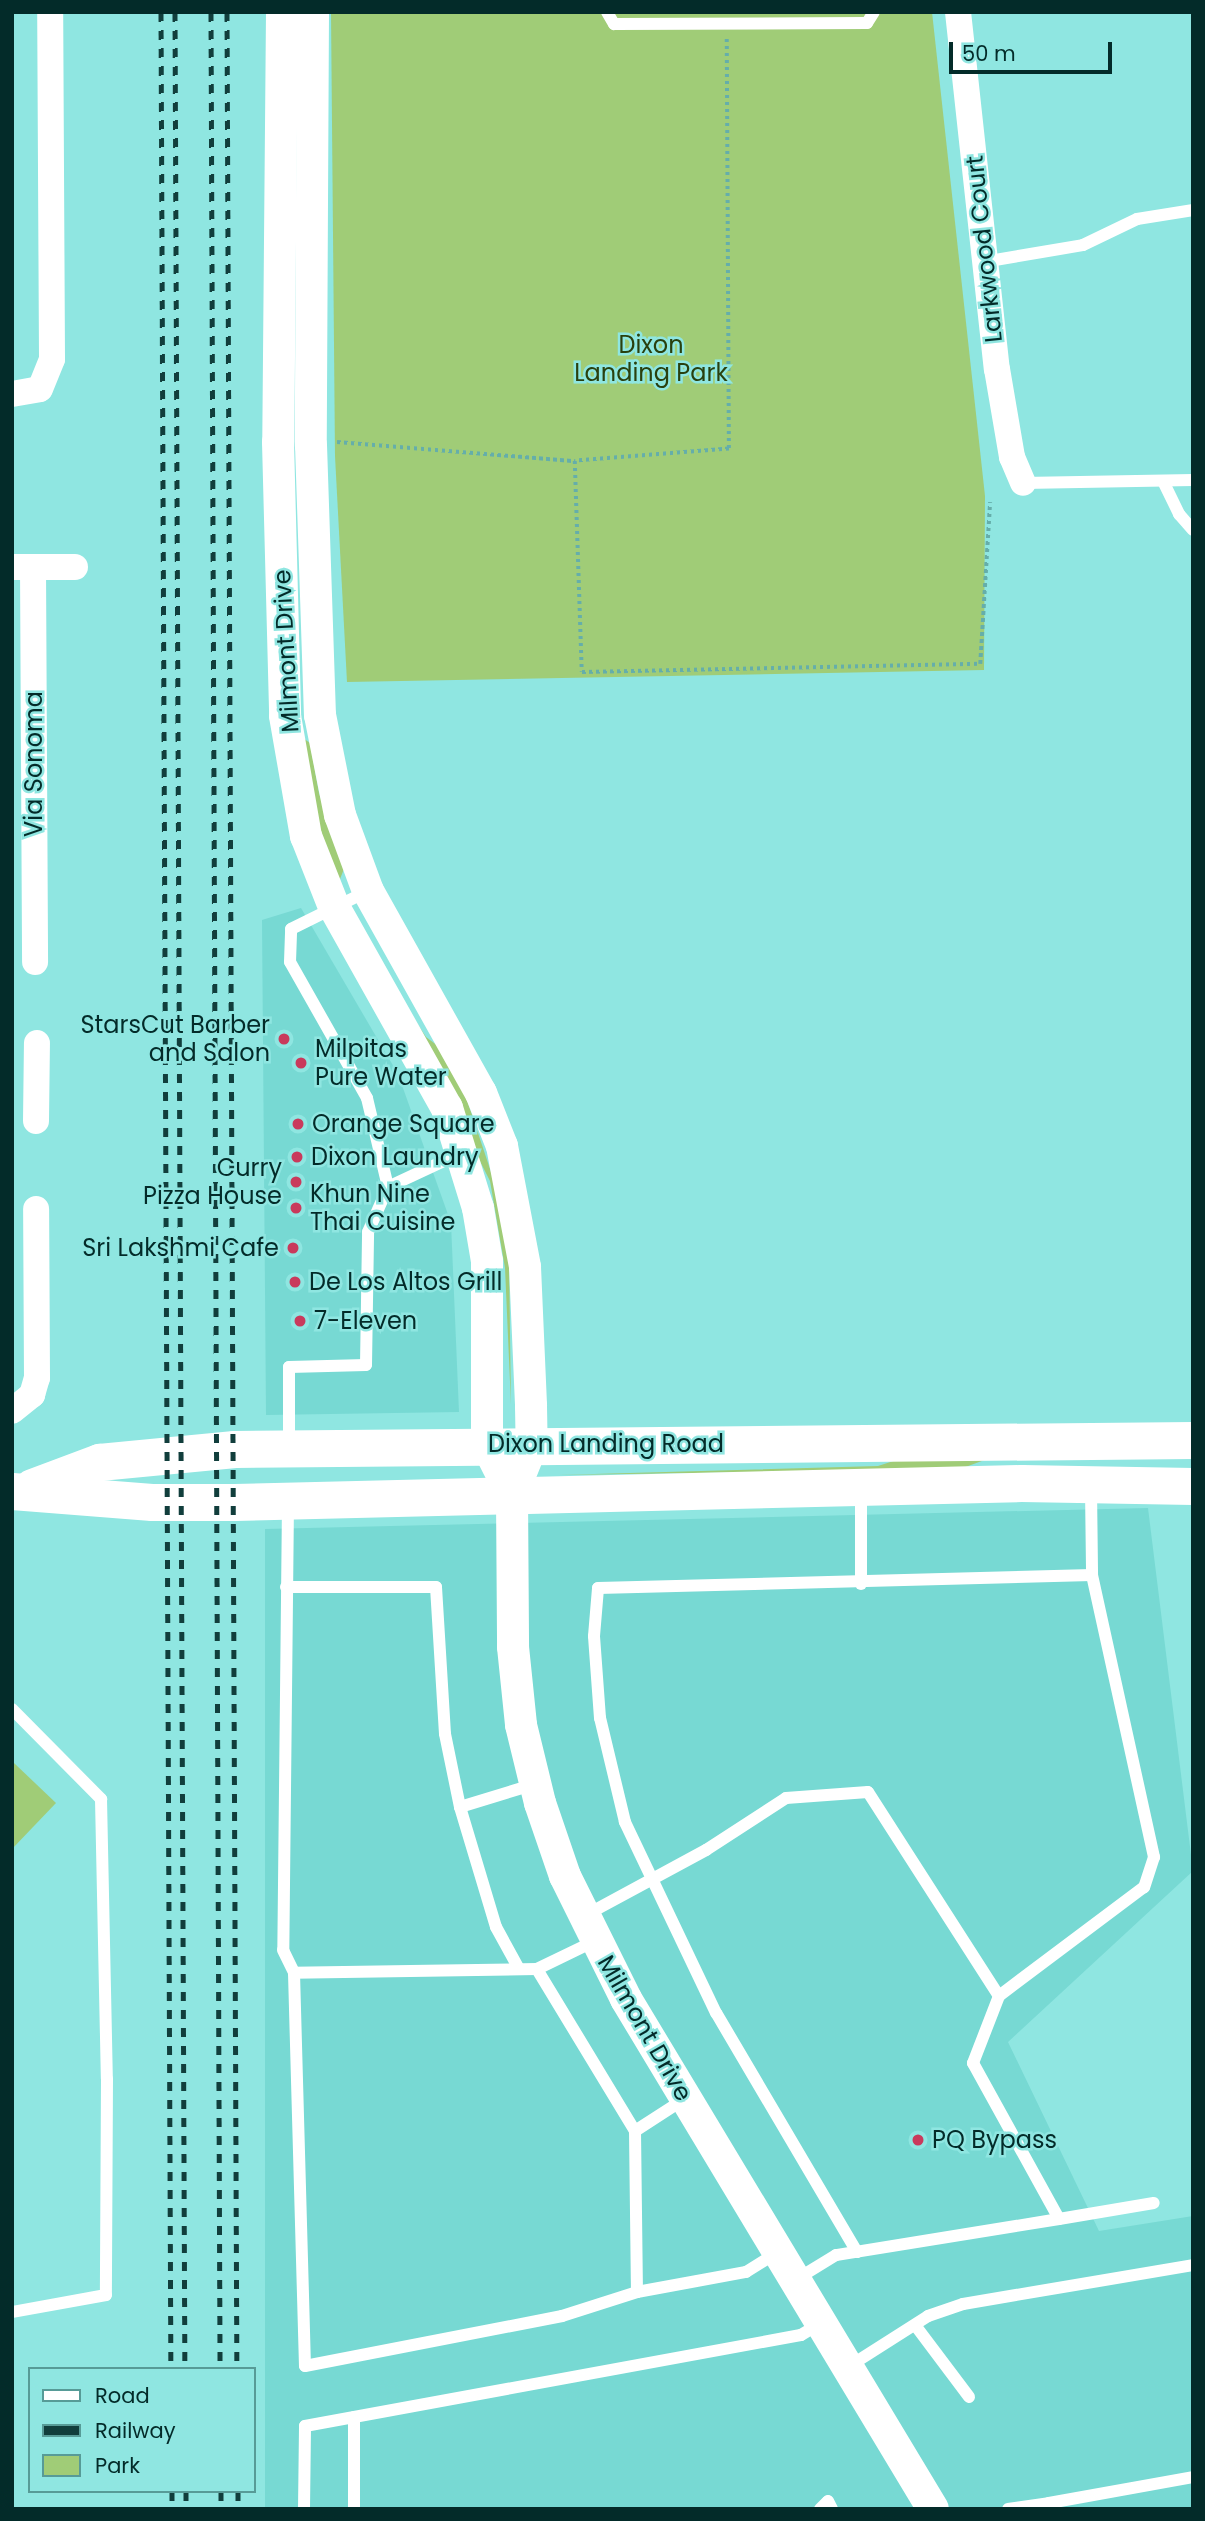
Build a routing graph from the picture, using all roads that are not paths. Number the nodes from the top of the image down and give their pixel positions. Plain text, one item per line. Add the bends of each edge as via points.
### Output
1 (50, 12) edge
2 (282, 12) edge
3 (313, 12) edge
4 (607, 12) edge
5 (874, 12) edge
6 (958, 12) edge
7 (1193, 210) edge
8 (983, 262) junction
9 (12, 394) edge
10 (1193, 480) edge
11 (1163, 481) junction
12 (1023, 483) joint
13 (1193, 530) edge
14 (22, 567) edge
15 (75, 567) dead end
16 (368, 891) junction
17 (334, 907) junction
18 (23, 918) edge
19 (35, 962) dead end
20 (37, 1043) dead end
21 (24, 1080) edge
22 (36, 1121) dead end
23 (461, 1153) junction
24 (388, 1187) junction
25 (36, 1209) dead end
26 (24, 1248) edge
27 (14, 1411) edge
28 (1193, 1440) edge
29 (532, 1444) junction
30 (487, 1445) junction
31 (289, 1448) junction
32 (861, 1486) junction
33 (1091, 1486) junction
34 (1193, 1486) edge
35 (18, 1490) edge
36 (512, 1495) junction
37 (288, 1500) junction
38 (1092, 1575) junction
39 (861, 1584) junction
40 (286, 1587) junction
41 (12, 1709) edge
42 (535, 1784) junction
43 (460, 1807) junction
44 (649, 1881) junction
45 (589, 1929) junction
46 (519, 1969) junction
47 (537, 1969) junction
48 (294, 1973) junction
49 (999, 1996) junction
50 (686, 2098) junction
51 (635, 2131) junction
52 (1154, 2203) dead end
53 (1059, 2220) junction
54 (778, 2252) junction
55 (858, 2252) junction
56 (1193, 2265) edge
57 (795, 2280) junction
58 (637, 2292) junction
59 (12, 2312) edge
60 (821, 2323) junction
61 (915, 2325) junction
62 (848, 2367) junction
63 (969, 2397) dead end
64 (354, 2417) junction
65 (1193, 2477) edge
66 (1050, 2506) edge
67 (304, 2509) edge
68 (354, 2509) edge
69 (820, 2509) edge
70 (832, 2509) edge
71 (933, 2509) edge
72 (1008, 2509) edge

1 - 9 street via 52,359 40,389
2 - 17 street, Milmont Drive via 278,442 285,716 306,836
3 - 16 street, Milmont Drive via 312,445 320,715 340,815
4 - 5 lane via 614,24 867,23
6 - 8 street, Larkwood Court
7 - 8 lane via 1137,219 1083,245
8 - 12 street, Larkwood Court via 1012,457
10 - 11 lane
11 - 12 lane
11 - 13 lane via 1179,514
14 - 15 street
14 - 18 street, Via Sonoma
16 - 17 lane
16 - 29 street, Milmont Drive via 481,1093 502,1146 525,1267
17 - 23 street, Milmont Drive via 447,1108
17 - 24 lane via 291,929 290,962 367,1098
18 - 19 street, Via Sonoma
20 - 21 street
21 - 22 street
23 - 24 lane
23 - 30 street, Milmont Drive via 478,1208 487,1261
24 - 31 lane via 368,1232 366,1365 289,1367
25 - 26 street
26 - 27 street via 37,1378 32,1395
28 - 29 main road, Dixon Landing Road
29 - 30 main road, Dixon Landing Road
29 - 36 street, Milmont Drive
30 - 31 main road, Dixon Landing Road
30 - 36 street, Milmont Drive
31 - 35 main road, Dixon Landing Road via 99,1462
32 - 33 main road, Dixon Landing Road
32 - 36 main road, Dixon Landing Road
32 - 39 lane
33 - 34 main road, Dixon Landing Road
33 - 38 lane
35 - 37 main road, Dixon Landing Road via 152,1502
36 - 37 main road, Dixon Landing Road
36 - 42 street, Milmont Drive via 513,1647 521,1725
37 - 40 lane
38 - 39 lane
38 - 49 lane via 1154,1857 1144,1887
39 - 44 lane via 598,1588 595,1647 607,1763
40 - 43 lane via 436,1587 445,1734
40 - 48 lane via 283,1950
41 - 59 lane via 102,1800 107,2079 106,2295
42 - 43 lane
42 - 45 street, Milmont Drive via 565,1876
43 - 46 lane via 496,1927
44 - 45 lane
44 - 49 lane via 786,1798 868,1791
44 - 55 lane via 716,2013
45 - 47 lane
45 - 50 street, Milmont Drive
46 - 47 lane
46 - 48 lane
47 - 51 lane
48 - 58 lane via 305,2365 562,2316
49 - 53 lane via 973,2063
50 - 51 lane
50 - 54 street, Milmont Drive
51 - 58 lane
52 - 53 lane
53 - 55 lane
54 - 57 street, Milmont Drive
54 - 58 lane via 746,2272
55 - 57 lane via 835,2255
56 - 61 lane via 963,2304
57 - 60 street, Milmont Drive
60 - 62 street, Milmont Drive
60 - 64 lane via 801,2335
61 - 62 lane
61 - 63 lane
62 - 71 street, Milmont Drive
64 - 67 lane via 305,2426
64 - 68 lane
65 - 66 lane
66 - 72 lane
69 - 70 lane via 828,2501

